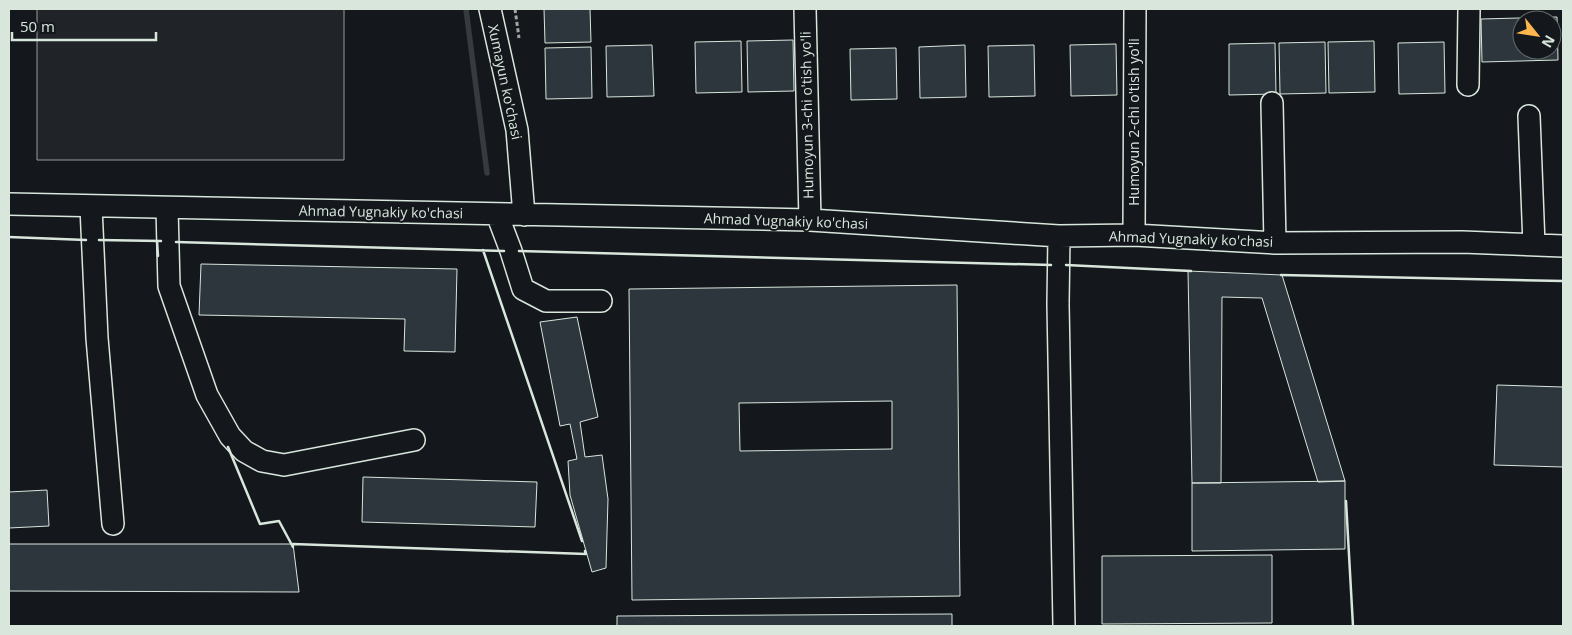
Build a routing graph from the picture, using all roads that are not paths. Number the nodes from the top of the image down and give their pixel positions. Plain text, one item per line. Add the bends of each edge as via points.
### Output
1 (490, 9) edge
2 (804, 9) edge
3 (1135, 9) edge
4 (1469, 9) edge
5 (1468, 85) dead end
6 (1272, 103) dead end
7 (1529, 116) dead end
8 (9, 204) edge
9 (91, 207) junction
10 (167, 208) junction
11 (497, 214) junction
12 (524, 214) junction
13 (810, 220) junction
14 (1134, 235) junction
15 (1059, 236) junction
16 (1274, 243) junction
17 (1534, 245) junction
18 (1563, 246) edge
19 (601, 301) dead end
20 (414, 440) dead end
21 (113, 524) dead end
22 (1064, 626) edge

1 - 12 street, Xumayun ko'chasi via 517,130
2 - 13 street, Humoyun 3-chi o'tish yo'li
3 - 14 street, Humoyun 2-chi o'tish yo'li
4 - 5 street
6 - 16 street
7 - 17 street
8 - 9 street, Ahmad Yugnakiy ko'chasi
9 - 10 street, Ahmad Yugnakiy ko'chasi
9 - 21 street via 97,338
10 - 11 street, Ahmad Yugnakiy ko'chasi
10 - 20 street via 170,286 207,395 230,436 244,451 262,461 284,465
11 - 12 street, Ahmad Yugnakiy ko'chasi
11 - 19 street via 523,289 546,301
12 - 13 street, Ahmad Yugnakiy ko'chasi
13 - 15 street, Ahmad Yugnakiy ko'chasi
14 - 15 street, Ahmad Yugnakiy ko'chasi
14 - 16 street, Ahmad Yugnakiy ko'chasi
15 - 22 street
16 - 17 street, Ahmad Yugnakiy ko'chasi
17 - 18 street, Ahmad Yugnakiy ko'chasi

